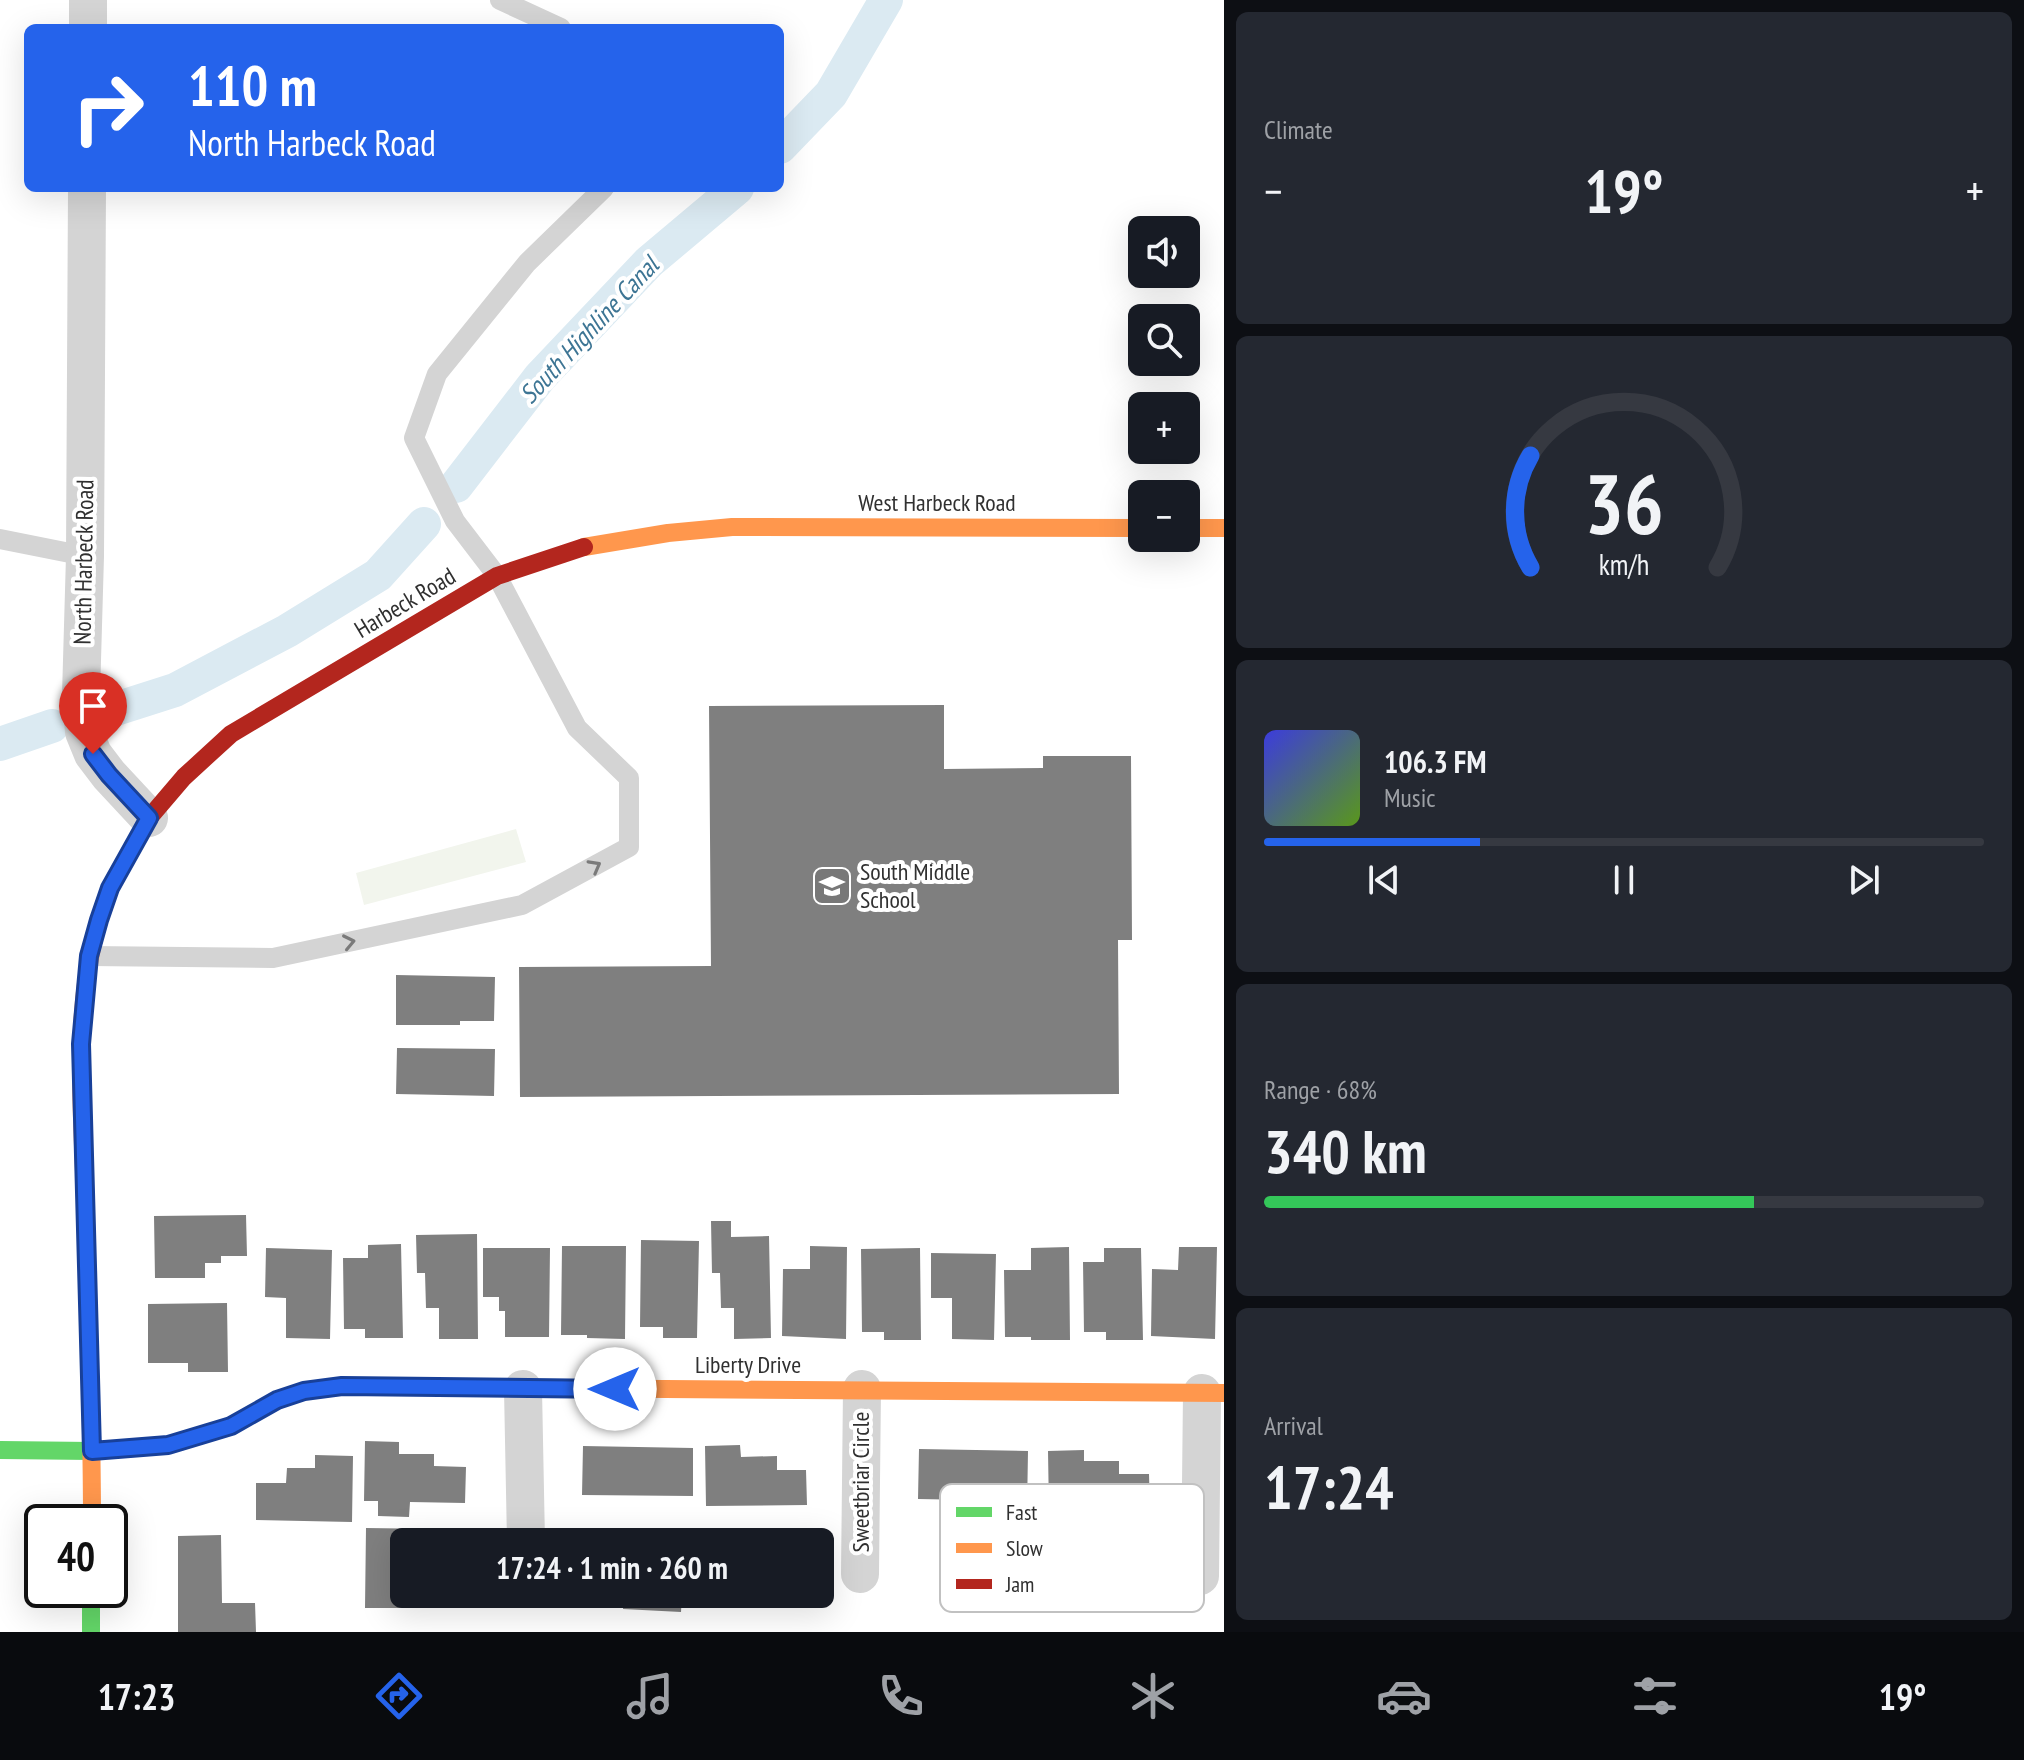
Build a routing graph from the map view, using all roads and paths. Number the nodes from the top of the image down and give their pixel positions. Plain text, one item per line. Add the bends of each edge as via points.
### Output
1 (88, 0) edge
2 (500, 0) edge
3 (88, 24) edge
4 (552, 24) edge
5 (87, 192) edge
6 (600, 192) edge
7 (732, 527) joint
8 (1128, 528) edge
9 (1200, 528) edge
10 (1224, 528) edge
11 (0, 539) edge
12 (85, 556) junction
13 (497, 576) junction
14 (149, 818) junction
15 (89, 956) junction
16 (523, 1389) junction
17 (862, 1389) junction
18 (1213, 1393) edge
19 (0, 1450) edge
20 (92, 1451) junction
21 (92, 1504) edge
22 (1204, 1520) edge
23 (526, 1528) edge
24 (860, 1574) dead end
25 (91, 1608) edge
26 (91, 1632) edge

1 - 3 street
2 - 4 lane
5 - 12 street, North Harbeck Road
6 - 13 lane via 527,263 437,374 414,438 455,521
7 - 8 street, West Harbeck Road
7 - 13 street, Harbeck Road via 589,546
9 - 10 street
11 - 12 lane
12 - 14 street, North Harbeck Road via 84,732 93,754
13 - 14 street, Harbeck Road via 231,734
15 -> 13 lane via 273,958 522,905 629,847 629,778 577,728
14 - 15 street via 110,888
15 - 20 street via 81,1044
16 - 17 street, Liberty Drive
16 - 20 street, Liberty Drive via 342,1386 304,1391 231,1426 168,1445
16 - 23 street
17 - 18 street, Liberty Drive
17 - 24 street, Sweetbriar Circle
18 - 22 street
19 - 20 street, Liberty Drive
20 - 21 street
25 - 26 street

